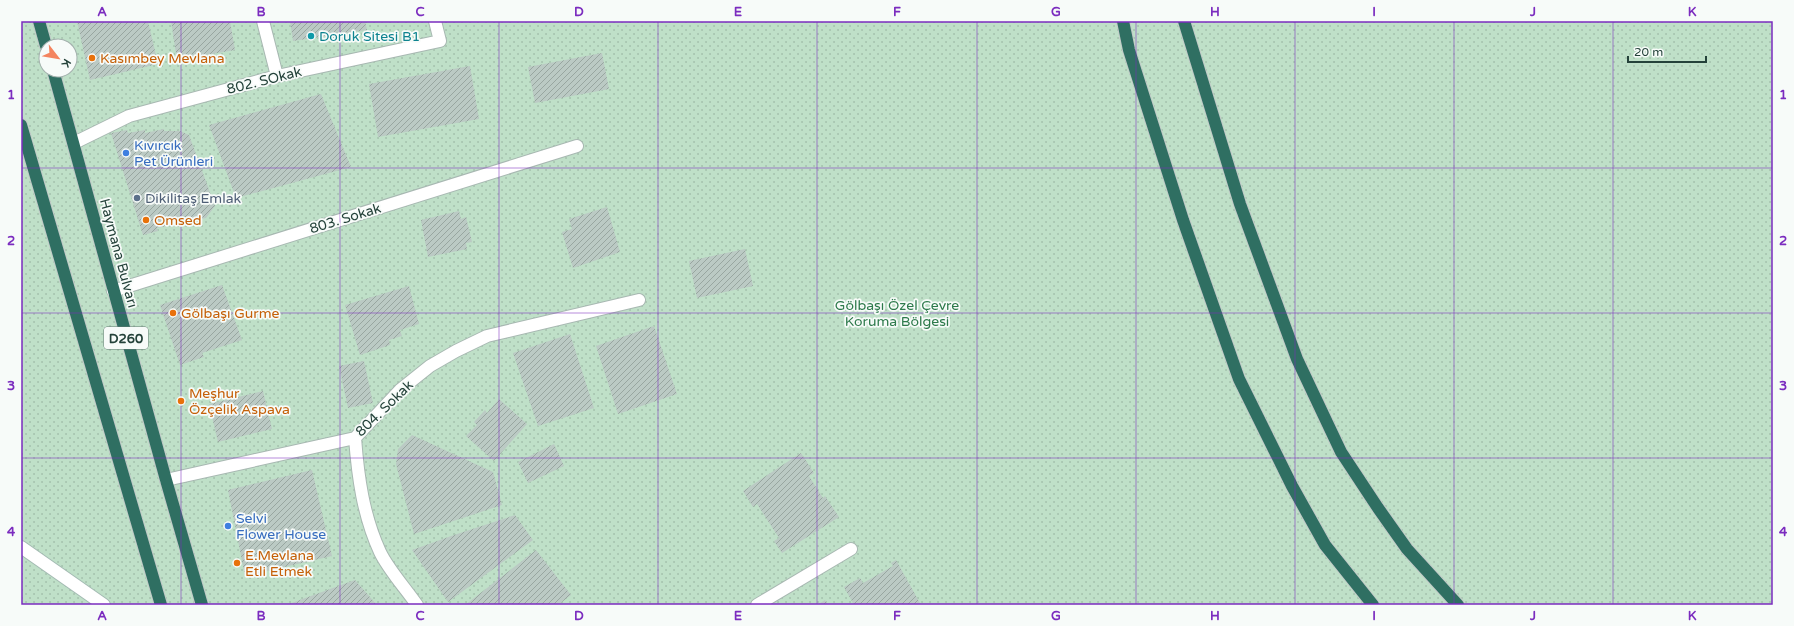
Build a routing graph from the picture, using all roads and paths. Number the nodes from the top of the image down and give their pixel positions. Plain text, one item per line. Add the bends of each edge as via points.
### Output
1 (39, 21) edge
2 (263, 21) edge
3 (435, 21) edge
4 (1123, 21) edge
5 (1184, 21) edge
6 (44, 38) edge
7 (277, 76) junction
8 (55, 78) edge
9 (21, 125) edge
10 (74, 143) junction
11 (577, 146) dead end
12 (113, 291) junction
13 (639, 300) dead end
14 (355, 438) junction
15 (166, 480) junction
16 (21, 547) edge
17 (850, 549) dead end
18 (104, 605) edge
19 (161, 605) edge
20 (202, 605) edge
21 (417, 605) edge
22 (757, 605) edge
23 (1373, 605) edge
24 (1458, 605) edge

1 - 6 highway
2 - 7 street
3 - 7 street, 802. SOkak via 440,41
4 - 23 highway via 1129,50 1182,220 1239,379 1292,486 1325,545
5 - 24 highway via 1240,204 1297,358 1341,452 1407,549
7 - 10 street, 802. SOkak via 129,116
8 - 10 highway, Haymana Bulvarı / D260
9 - 19 highway, D260
10 - 12 highway, Haymana Bulvarı / D260
11 - 12 street, 803. Sokak
12 - 15 highway, Haymana Bulvarı / D260
13 - 14 street, 804. Sokak via 487,336 456,351 430,366 400,390
14 - 15 street, 804. Sokak
14 - 21 street via 359,484 368,520 381,553
15 - 20 highway, Haymana Bulvarı / D260
16 - 18 street
17 - 22 street

